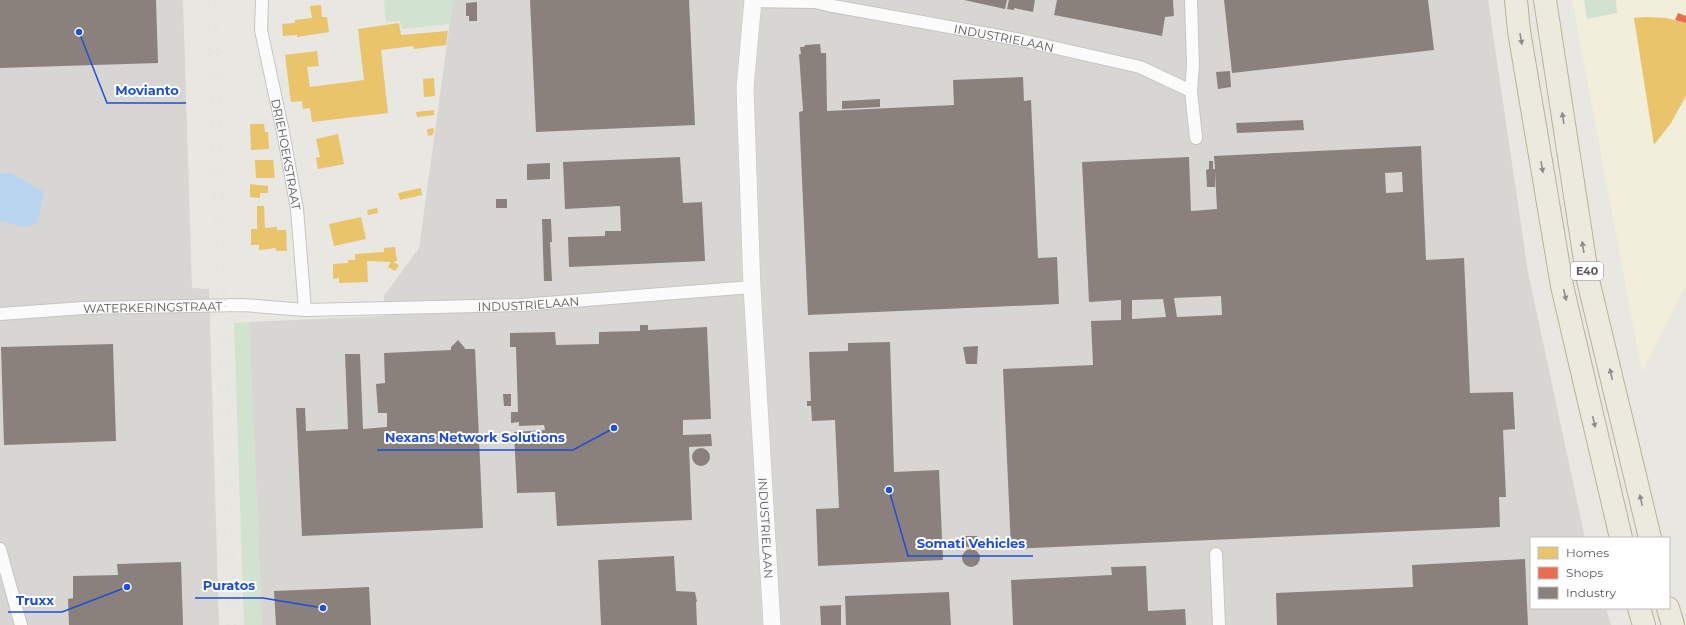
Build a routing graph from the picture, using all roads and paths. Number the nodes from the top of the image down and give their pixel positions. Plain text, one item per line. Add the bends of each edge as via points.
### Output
1 (262, 0) edge
2 (1190, 0) edge
3 (1516, 0) edge
4 (1545, 0) edge
5 (753, 1) edge
6 (813, 1) edge
7 (1191, 91) junction
8 (1196, 138) dead end
9 (752, 287) junction
10 (305, 310) junction
11 (0, 314) edge
12 (1621, 537) edge
13 (1650, 537) edge
14 (0, 549) edge
15 (1216, 554) dead end
16 (1639, 609) edge
17 (1668, 609) edge
18 (20, 625) edge
19 (772, 625) edge
20 (1219, 625) edge
21 (1644, 625) edge
22 (1673, 625) edge

1 - 10 street, DRIEHOEKSTRAAT via 261,30 297,209
2 - 7 street via 1193,64
3 -> 12 highway, E40 via 1562,286
13 -> 4 highway, E40 via 1588,280
5 - 6 street, INDUSTRIELAAN
5 - 9 street, INDUSTRIELAAN via 745,88
6 - 7 street, INDUSTRIELAAN via 1021,40 1140,67
7 - 8 street
9 - 10 street, INDUSTRIELAAN via 521,305
9 - 19 street, INDUSTRIELAAN
10 - 11 street, WATERKERINGSTRAAT via 242,305 83,308
14 - 18 street
15 - 20 street
16 - 21 highway
17 - 22 highway

